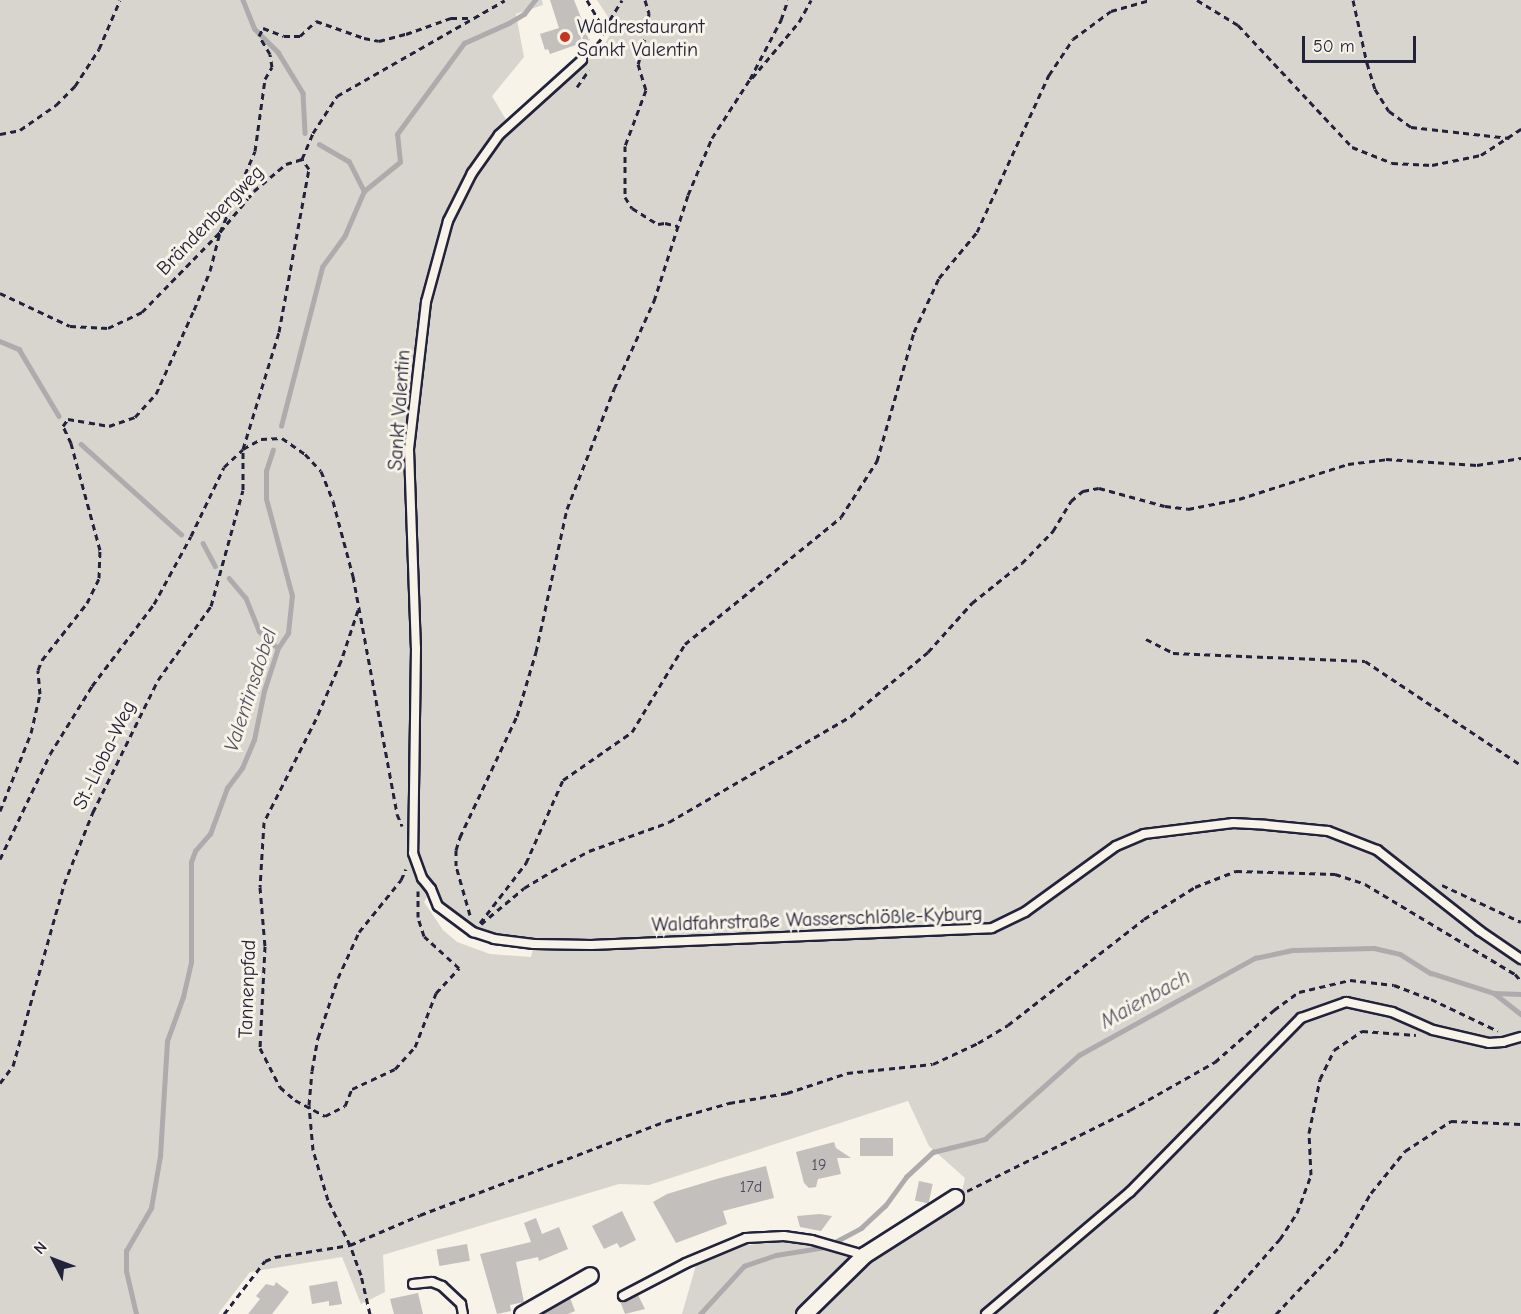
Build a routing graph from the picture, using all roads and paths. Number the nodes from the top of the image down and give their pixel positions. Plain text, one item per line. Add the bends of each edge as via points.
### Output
1 (120, 0) edge
2 (505, 0) edge
3 (588, 0) edge
4 (622, 0) edge
5 (645, 0) edge
6 (788, 0) edge
7 (811, 0) edge
8 (1150, 0) edge
9 (1197, 0) edge
10 (1353, 0) edge
11 (470, 18) junction
12 (604, 29) junction
13 (582, 60) joint
14 (750, 79) junction
15 (1521, 129) edge
16 (0, 134) edge
17 (1510, 138) junction
18 (302, 159) junction
19 (678, 226) junction
20 (220, 232) junction
21 (0, 293) edge
22 (243, 449) junction
23 (1521, 458) edge
24 (359, 608) junction
25 (1146, 639) dead end
26 (1521, 765) edge
27 (0, 811) edge
28 (397, 813) dead end
29 (413, 853) junction
30 (0, 859) edge
31 (422, 878) junction
32 (1438, 883) dead end
33 (1521, 922) edge
34 (473, 932) junction
35 (1521, 959) edge
36 (1521, 981) edge
37 (1424, 1036) dead end
38 (1518, 1038) edge
39 (0, 1083) edge
40 (309, 1105) junction
41 (1521, 1124) edge
42 (955, 1197) joint
43 (350, 1245) junction
44 (864, 1255) junction
45 (590, 1275) dead end
46 (413, 1284) dead end
47 (623, 1296) dead end
48 (224, 1314) edge
49 (370, 1314) edge
50 (464, 1314) edge
51 (522, 1314) edge
52 (804, 1314) edge
53 (986, 1314) edge
54 (1214, 1314) edge
55 (1276, 1314) edge

1 - 16 path via 99,49 75,86 20,130
2 - 11 path
3 - 12 path
4 - 12 path
5 - 19 path via 648,21 638,64 646,90 625,146 625,197 632,208 658,224
6 - 14 path
7 - 14 path via 799,22
8 - 34 path via 1111,11 1074,39 1049,75 977,232 939,278 914,332 877,461 842,518 685,644 632,732 563,780 526,863
9 - 17 path via 1238,25 1352,147 1392,163 1432,165 1481,155
10 - 17 path via 1366,63 1389,111 1411,127
11 - 18 path via 337,96 313,133
11 - 20 path via 451,18 379,41 316,21 300,36 284,36 263,28 258,36 270,54 272,67 265,79 255,151
12 - 13 path via 602,39
13 - 29 lane, Sankt Valentin via 499,135 472,173 448,221 426,302 409,450 416,648
14 - 19 path via 712,138
15 - 17 path
18 - 20 path, Brändenbergweg via 274,173
18 - 22 path via 309,169 279,332
19 - 34 path via 654,301 614,388 567,509 536,652 517,716 460,837 456,866
20 - 21 path, Brändenbergweg via 142,312 108,328 70,326
20 - 27 path via 210,271 156,394 135,417 109,426 68,419 63,426 100,550 99,578 87,603 42,660 38,670 40,694 31,733
22 - 24 path via 261,439 282,438 321,471 344,542
22 - 30 path via 224,467 154,604 92,686 50,754
22 - 39 path, St.-Lioba-Weg via 243,490 211,606 158,680 93,813 64,884 12,1066
23 - 34 path via 1477,465 1386,459 1348,464 1239,499 1188,509 1099,488 1083,491 1029,555 972,603 928,652 851,716 669,822 589,851 552,871 524,888
24 - 28 path
24 - 40 path, Tannenpfad via 341,661 264,822 260,887 265,946 260,1048 280,1087 295,1100
25 - 26 path via 1173,653 1365,662
29 - 31 lane, Waldfahrstraße Wasserschlößle-Kyburg
29 - 40 path via 402,880 358,932 338,978 318,1038
31 - 34 lane, Waldfahrstraße Wasserschlößle-Kyburg via 438,906
31 - 40 path, Tannenpfad via 416,897 424,936 459,968 436,993 415,1047 395,1069 352,1089 345,1106 326,1116
32 - 33 path
34 - 35 lane, Waldfahrstraße Wasserschlößle-Kyburg via 534,944 591,945 992,928 1025,912 1116,846 1144,834 1233,823 1328,831 1377,850
36 - 43 path via 1365,884 1335,874 1236,871 1195,887 1144,919 1008,1025 933,1064 847,1073 787,1093 729,1103 666,1121
37 - 54 path via 1362,1031 1334,1050 1320,1079 1309,1133 1311,1175 1297,1213 1280,1239
38 - 42 path via 1394,985 1350,980 1299,992 1215,1062 1130,1110
38 - 53 lane via 1503,1042 1478,1040 1433,1030 1392,1012 1346,1002 1301,1018 1130,1192
40 - 43 path via 313,1150 328,1200
41 - 55 path via 1451,1120 1405,1150 1371,1193 1340,1246
42 - 44 street
43 - 48 path via 265,1261
43 - 49 path
44 - 47 lane via 784,1236 746,1238
44 - 52 street
45 - 51 street
46 - 50 lane via 432,1282 442,1286 461,1304

